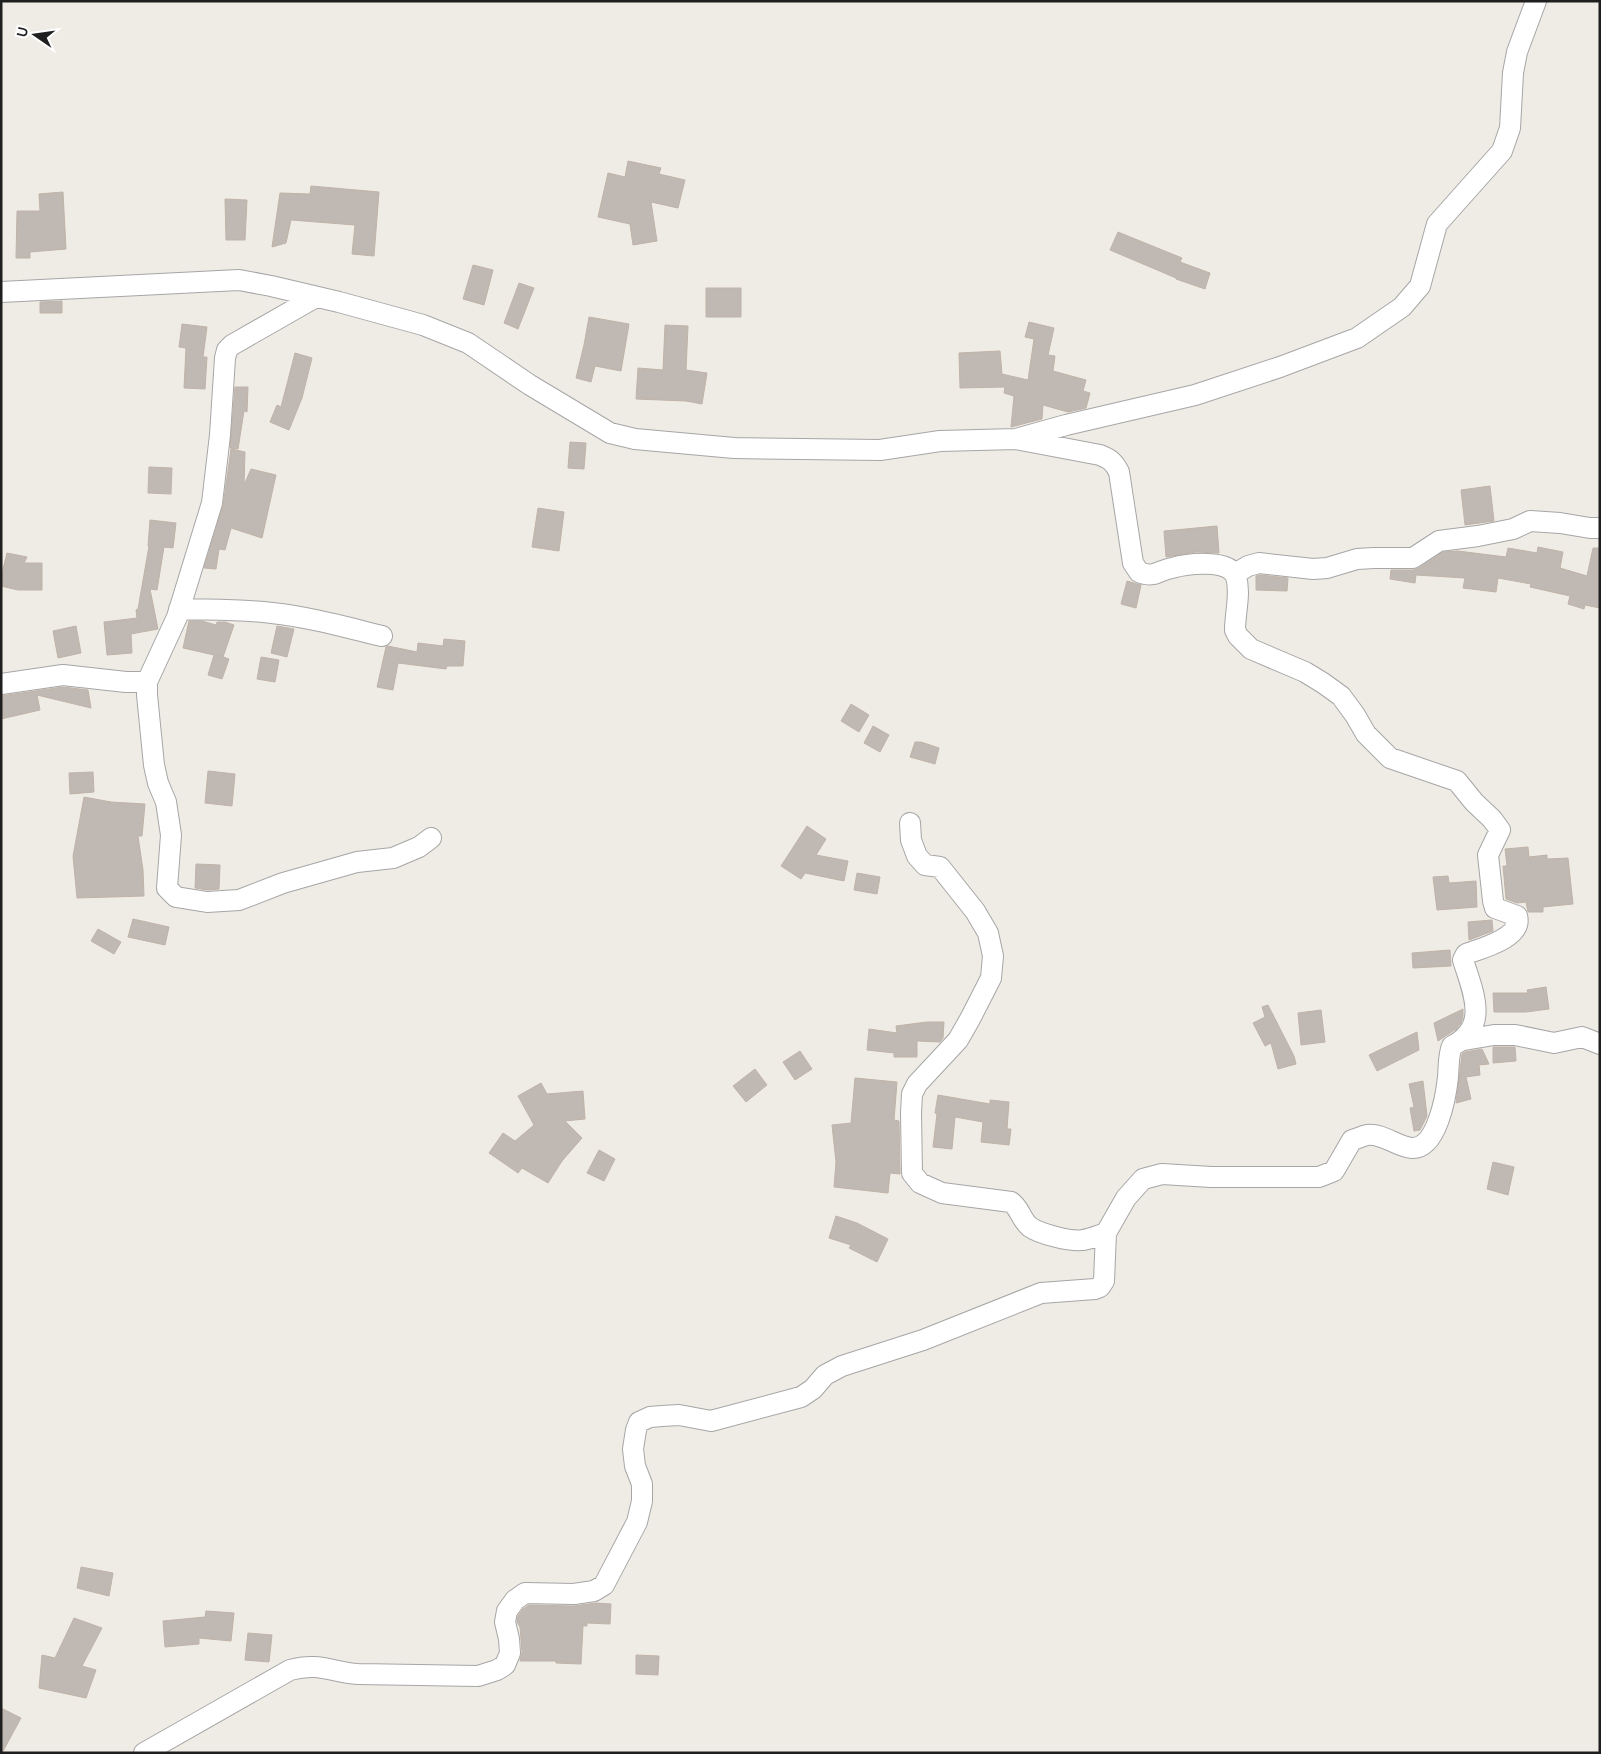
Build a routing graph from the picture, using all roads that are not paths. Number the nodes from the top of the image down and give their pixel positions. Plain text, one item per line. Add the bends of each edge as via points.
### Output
1 (1536, 1) edge
2 (1, 292) edge
3 (316, 296) junction
4 (1016, 439) junction
5 (1600, 528) edge
6 (1235, 574) junction
7 (179, 609) junction
8 (382, 636) dead end
9 (148, 682) junction
10 (1, 684) edge
11 (910, 822) dead end
12 (431, 838) dead end
13 (1464, 1040) junction
14 (1600, 1044) edge
15 (1106, 1233) junction
16 (144, 1753) edge

1 - 4 street via 1517,52 1510,128 1502,151 1438,224 1420,286 1402,307 1357,338 1280,367 1195,395
2 - 3 street via 239,280
3 - 4 street via 423,325 468,343 530,386 610,433 635,439 734,448 880,450 940,441
3 - 7 street via 228,350 212,503
4 - 6 street via 1100,455 1115,464 1133,564 1138,572 1153,574 1178,566 1210,564 1226,567
5 - 6 street via 1530,521 1513,529 1439,541 1414,558 1357,559 1313,569 1259,563
6 - 13 street via 1238,596 1235,630 1243,643 1323,683 1344,700 1366,734 1390,758 1457,781 1500,830 1488,855 1493,900 1495,908 1517,916 1518,922 1509,937 1466,954 1463,960 1477,1014 1474,1027
7 - 8 street via 271,612 311,618
7 - 9 street
9 - 10 street via 63,675
9 - 12 street via 154,765 166,802 171,835 167,888 176,897 207,902 239,900 283,883 358,862 392,858 419,847
11 - 15 street via 917,856 925,865 940,867 976,911 988,933 994,956 991,978 958,1040 916,1084 912,1094 912,1173 920,1183 942,1193 1011,1202 1017,1205 1030,1226 1044,1234 1083,1240
13 - 14 street via 1515,1035 1554,1043 1582,1037
13 - 15 street via 1452,1046 1442,1109 1434,1133 1426,1144 1414,1148 1368,1135 1352,1140 1334,1171 1319,1177 1162,1174 1143,1179 1126,1198
15 - 16 street via 1104,1280 1100,1287 1041,1294 924,1340 842,1366 825,1375 813,1389 801,1396 711,1421 679,1415 650,1417 639,1422 633,1449 642,1484 642,1501 637,1522 613,1571 604,1585 594,1592 525,1593 515,1600 507,1611 505,1622 510,1653 505,1665 497,1670 478,1676 342,1673 314,1666 290,1670

